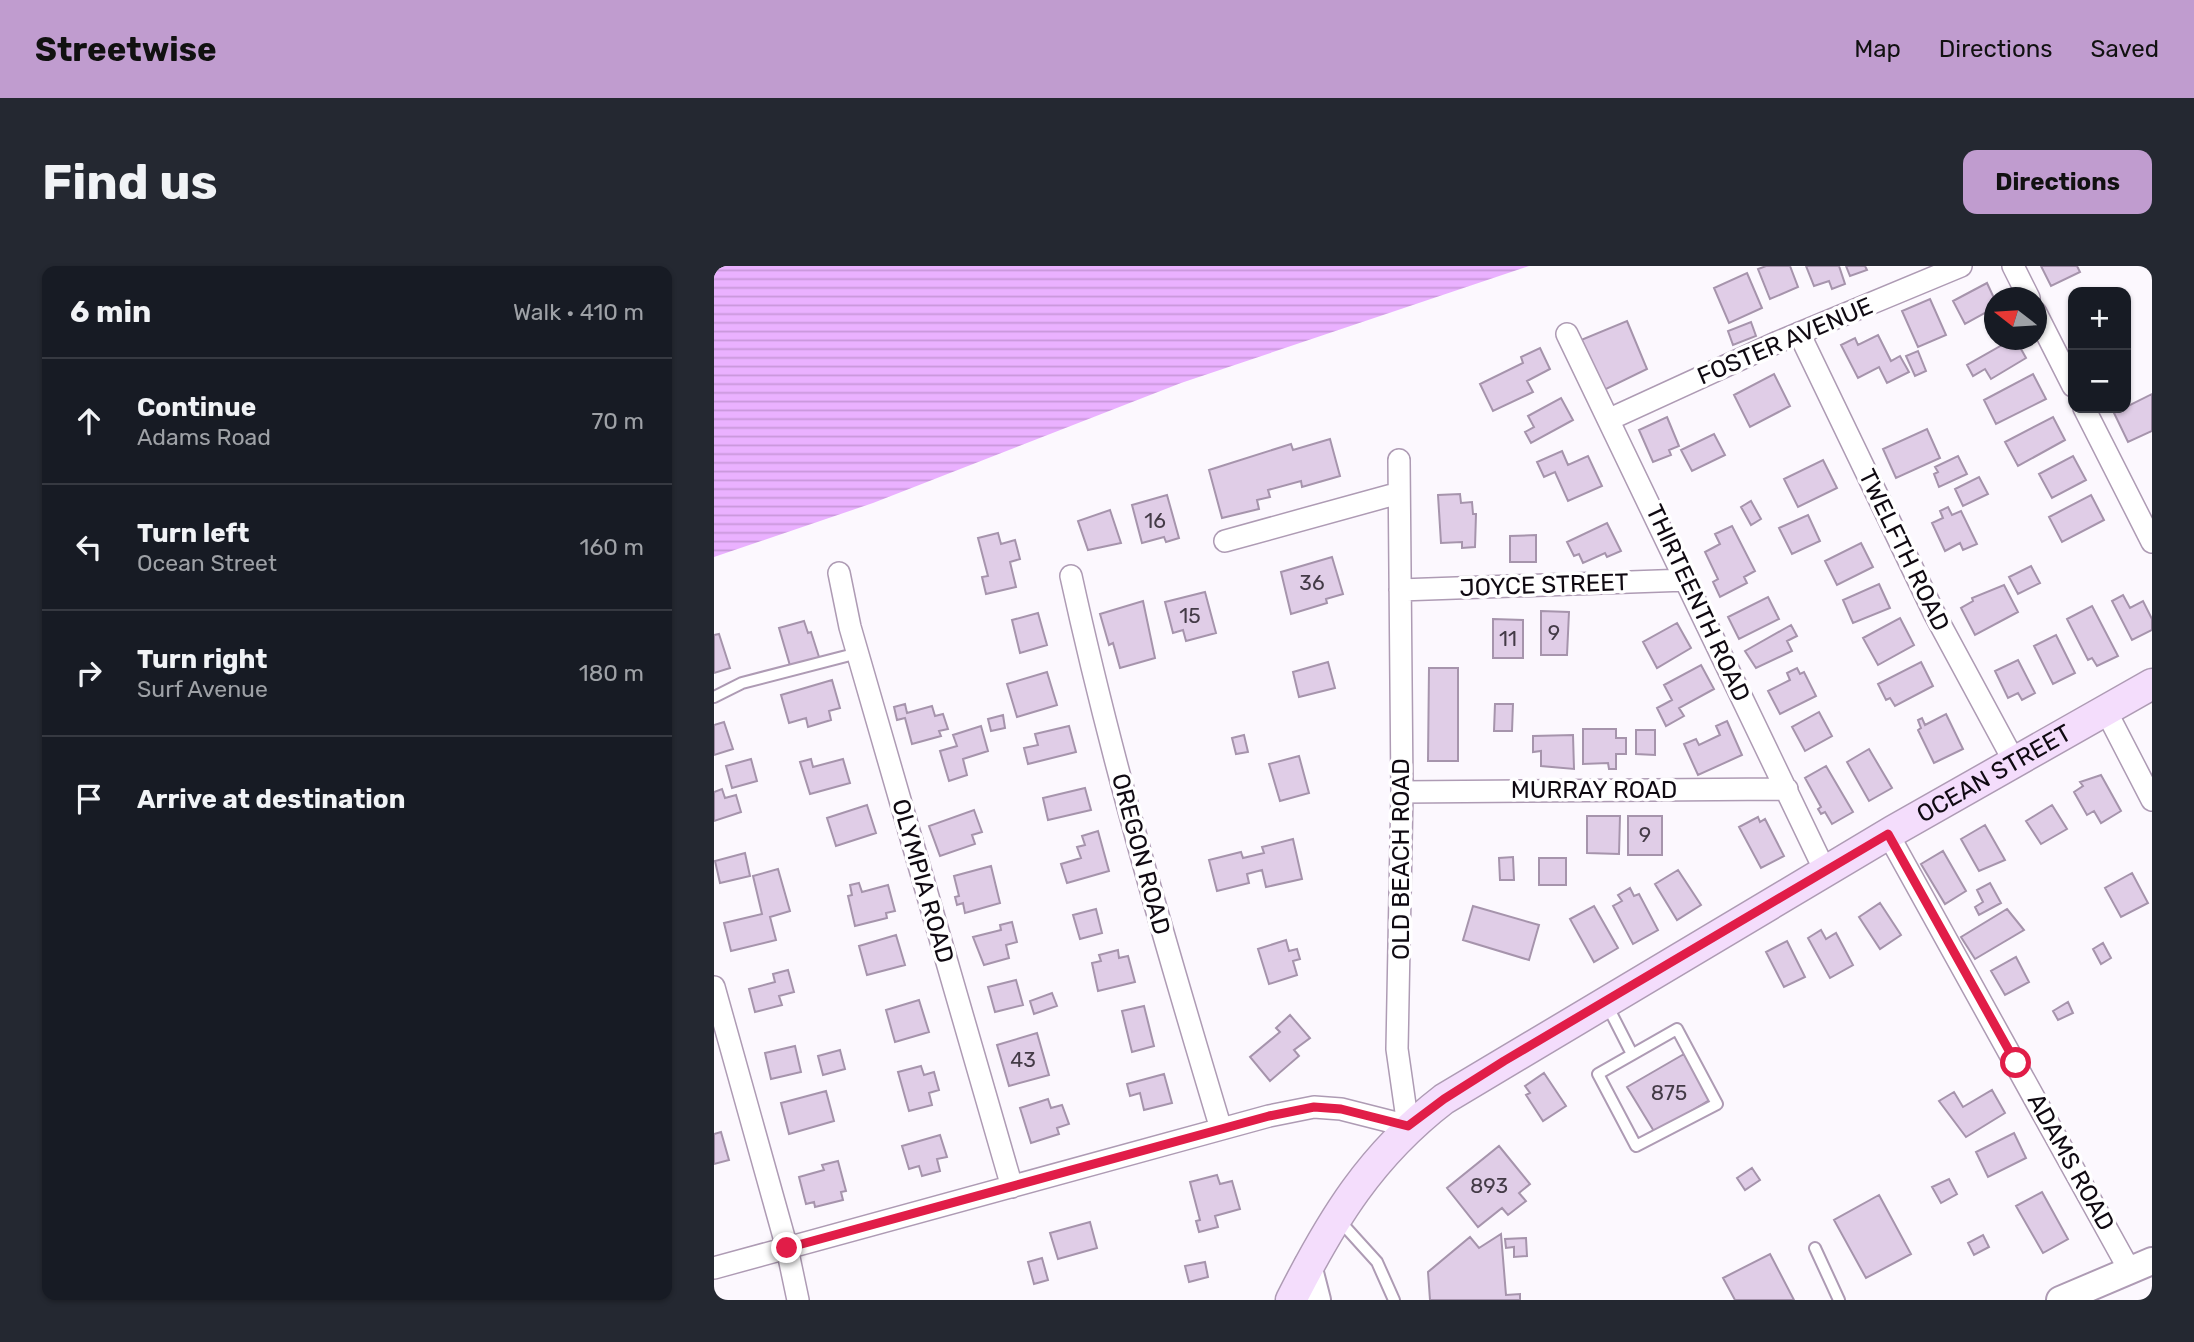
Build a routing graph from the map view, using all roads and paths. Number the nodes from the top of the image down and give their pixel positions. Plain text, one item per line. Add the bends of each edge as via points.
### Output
1 (1961, 266) edge
2 (2013, 266) edge
3 (2024, 287) edge
4 (1799, 333) junction
5 (1567, 334) dead end
6 (2047, 335) edge
7 (2068, 376) edge
8 (2087, 413) edge
9 (1610, 419) junction
10 (1399, 460) dead end
11 (1399, 493) junction
12 (1225, 541) dead end
13 (2152, 542) edge
14 (839, 573) dead end
15 (1071, 576) dead end
16 (1687, 580) junction
17 (1400, 590) junction
18 (858, 653) junction
19 (2152, 684) edge
20 (714, 697) edge
21 (2106, 710) junction
22 (2015, 763) junction
23 (1787, 789) junction
24 (1402, 792) junction
25 (2152, 800) edge
26 (1888, 834) junction
27 (1826, 873) junction
28 (714, 987) edge
29 (1605, 1003) junction
30 (1632, 1054) junction
31 (1408, 1126) junction
32 (1221, 1129) junction
33 (1012, 1187) junction
34 (1336, 1216) junction
35 (787, 1248) junction
36 (1815, 1248) dead end
37 (1308, 1265) junction
38 (2141, 1266) edge
39 (714, 1268) edge
40 (798, 1300) edge
41 (1291, 1300) edge
42 (1317, 1300) edge
43 (1394, 1300) edge
44 (1839, 1300) edge
45 (2060, 1300) edge

1 - 4 street, FOSTER AVENUE
2 - 3 street
4 - 9 street, FOSTER AVENUE
4 - 22 street, TWELFTH ROAD via 1934,613
5 - 9 street, THIRTEENTH ROAD
6 - 7 street
8 - 13 street
9 - 16 street, THIRTEENTH ROAD
10 - 11 street, OLD BEACH ROAD
11 - 12 street
11 - 17 street, OLD BEACH ROAD
14 - 18 street, OLYMPIA ROAD
15 - 32 street, OREGON ROAD via 1159,920
16 - 17 street, JOYCE STREET
16 - 23 street, THIRTEENTH ROAD
17 - 24 street, OLD BEACH ROAD
18 - 20 lane via 742,683
18 - 33 street, OLYMPIA ROAD
19 - 21 main road, OCEAN STREET
21 - 22 main road, OCEAN STREET
21 - 25 street
22 - 26 main road, OCEAN STREET
23 - 24 street, MURRAY ROAD
23 - 27 street, THIRTEENTH ROAD
24 - 31 street, OLD BEACH ROAD via 1397,1049
26 - 27 main road, OCEAN STREET
26 - 38 street, ADAMS ROAD
27 - 29 main road, OCEAN STREET
28 - 35 street
29 - 30 lane
29 - 31 main road, OCEAN STREET via 1494,1067
30 - 30 lane via 1677,1029 1717,1104 1636,1146 1598,1074
31 - 32 street via 1314,1107
31 - 34 main road, OCEAN STREET
32 - 33 street
33 - 35 street
34 - 37 main road, OCEAN STREET
34 - 43 lane via 1377,1262
35 - 39 street
35 - 40 street
36 - 44 lane
37 - 41 main road, OCEAN STREET
37 - 42 street
38 - 45 street

